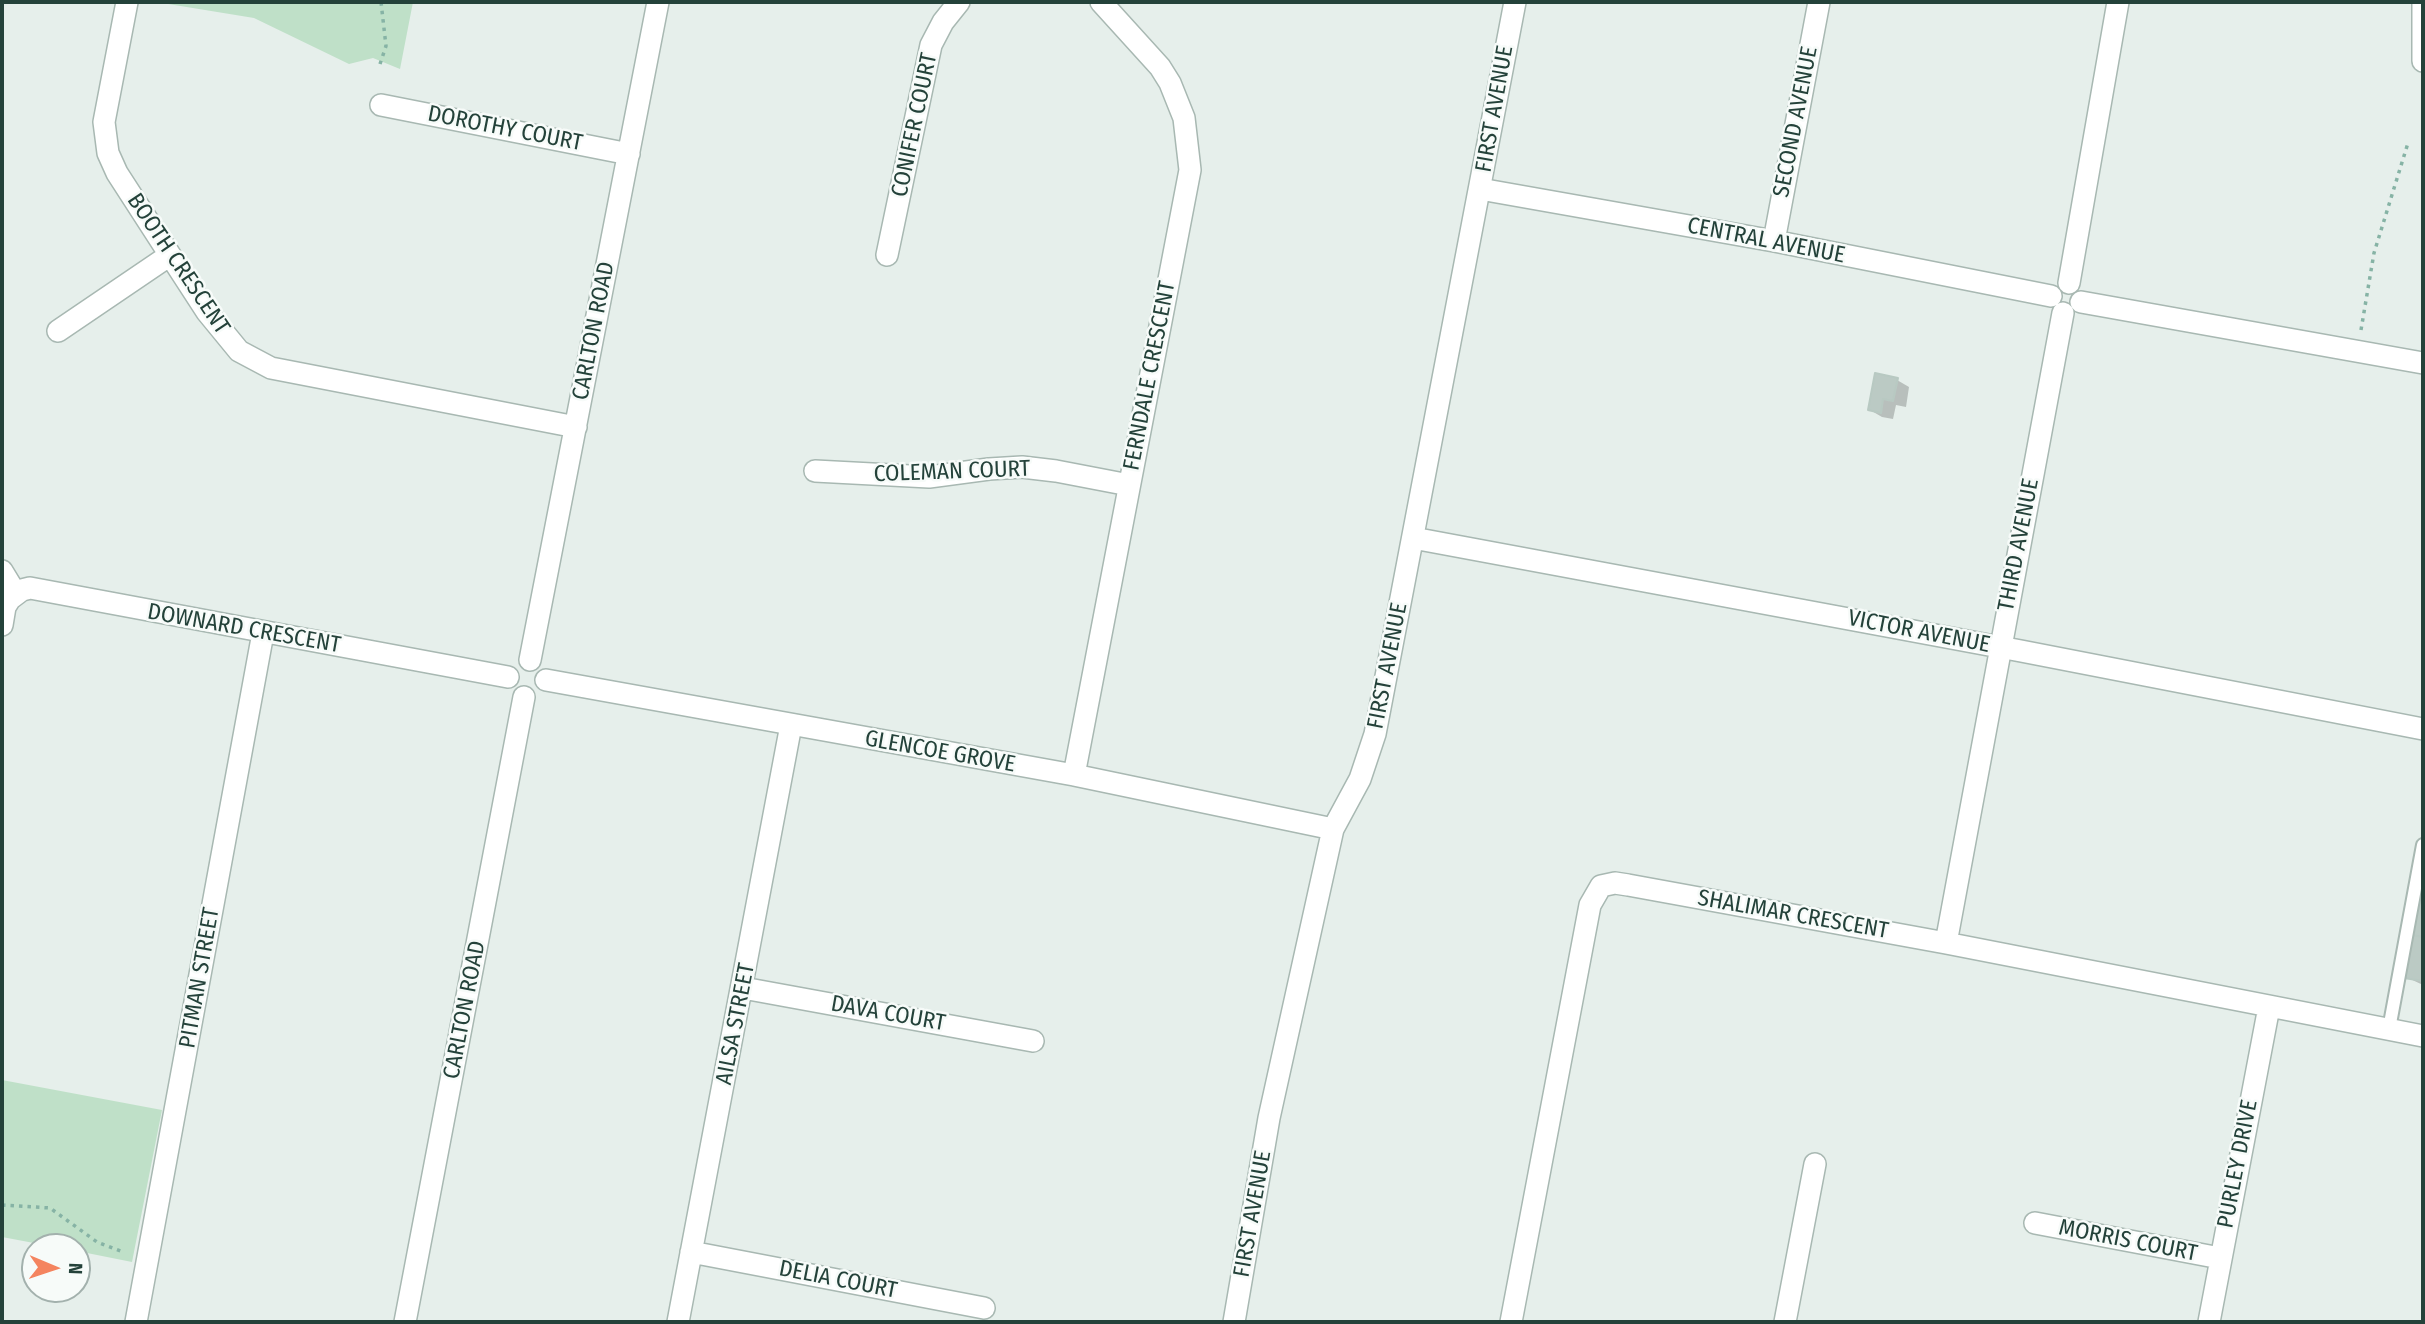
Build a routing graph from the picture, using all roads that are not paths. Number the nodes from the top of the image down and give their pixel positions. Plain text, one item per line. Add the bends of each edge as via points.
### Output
1 (127, 2) edge
2 (658, 2) edge
3 (959, 2) edge
4 (1101, 2) edge
5 (1515, 2) edge
6 (1819, 2) edge
7 (2118, 2) edge
8 (2423, 2) edge
9 (2423, 61) edge
10 (381, 106) dead end
11 (629, 153) junction
12 (1480, 188) junction
13 (1774, 242) junction
14 (170, 255) junction
15 (887, 256) dead end
16 (2065, 304) junction
17 (58, 331) dead end
18 (2423, 363) edge
19 (576, 427) junction
20 (815, 471) dead end
21 (1129, 485) junction
22 (1413, 538) junction
23 (2, 571) edge
24 (16, 594) junction
25 (2, 625) edge
26 (263, 633) junction
27 (2000, 647) junction
28 (530, 660) junction
29 (508, 677) junction
30 (546, 680) junction
31 (524, 698) junction
32 (791, 725) junction
33 (2423, 729) edge
34 (1073, 775) junction
35 (1333, 829) junction
36 (2423, 845) edge
37 (1946, 943) junction
38 (743, 988) junction
39 (2269, 1007) junction
40 (2389, 1029) junction
41 (2423, 1035) edge
42 (1033, 1041) dead end
43 (1815, 1164) dead end
44 (2035, 1223) dead end
45 (691, 1252) junction
46 (2220, 1258) junction
47 (984, 1308) dead end
48 (136, 1322) edge
49 (405, 1322) edge
50 (678, 1322) edge
51 (1234, 1322) edge
52 (1511, 1322) edge
53 (1784, 1322) edge
54 (2208, 1322) edge

1 - 14 street, BOOTH CRESCENT via 104,122 108,153
2 - 11 street, CARLTON ROAD
3 - 15 street, CONIFER COURT via 931,44
4 - 21 street, FERNDALE CRESCENT via 1170,83 1184,118 1190,170
5 - 12 street, FIRST AVENUE
6 - 13 street, SECOND AVENUE
7 - 16 street via 2068,283 2055,287
8 - 9 street
10 - 11 street, DOROTHY COURT
11 - 19 street, CARLTON ROAD
12 - 13 street, CENTRAL AVENUE
12 - 22 street, FIRST AVENUE
13 - 16 street, CENTRAL AVENUE
14 - 17 street
14 - 19 street, BOOTH CRESCENT via 239,351 271,368
16 - 18 street, CENTRAL AVENUE
16 - 27 street, THIRD AVENUE
19 - 28 street, CARLTON ROAD
20 - 21 street, COLEMAN COURT via 929,477 1022,467
21 - 34 street, FERNDALE CRESCENT
22 - 27 street, VICTOR AVENUE
22 - 35 street, FIRST AVENUE via 1375,734 1360,779
23 - 24 street
24 - 25 street via 5,607
24 - 26 street, DOWNARD CRESCENT via 30,588
26 - 29 street, DOWNARD CRESCENT
26 - 48 street, PITMAN STREET
27 - 33 street, VICTOR AVENUE
27 - 37 street, THIRD AVENUE
28 - 29 street via 518,662
28 - 30 street via 540,664
29 - 31 street via 510,688
30 - 31 street via 541,691
30 - 32 street, GLENCOE GROVE
31 - 49 street, CARLTON ROAD
32 - 34 street, GLENCOE GROVE
32 - 38 street, AILSA STREET
34 - 35 street, GLENCOE GROVE
35 - 51 street, FIRST AVENUE via 1269,1118
36 - 40 lane
37 - 39 street, SHALIMAR CRESCENT
37 - 52 street, SHALIMAR CRESCENT via 1628,885 1601,886 1590,905
38 - 42 street, DAVA COURT
38 - 45 street, AILSA STREET
39 - 40 street, SHALIMAR CRESCENT
39 - 46 street, PURLEY DRIVE
40 - 41 street, SHALIMAR CRESCENT
43 - 53 street
44 - 46 street, MORRIS COURT
45 - 47 street, DELIA COURT
45 - 50 street, AILSA STREET
46 - 54 street, PURLEY DRIVE

